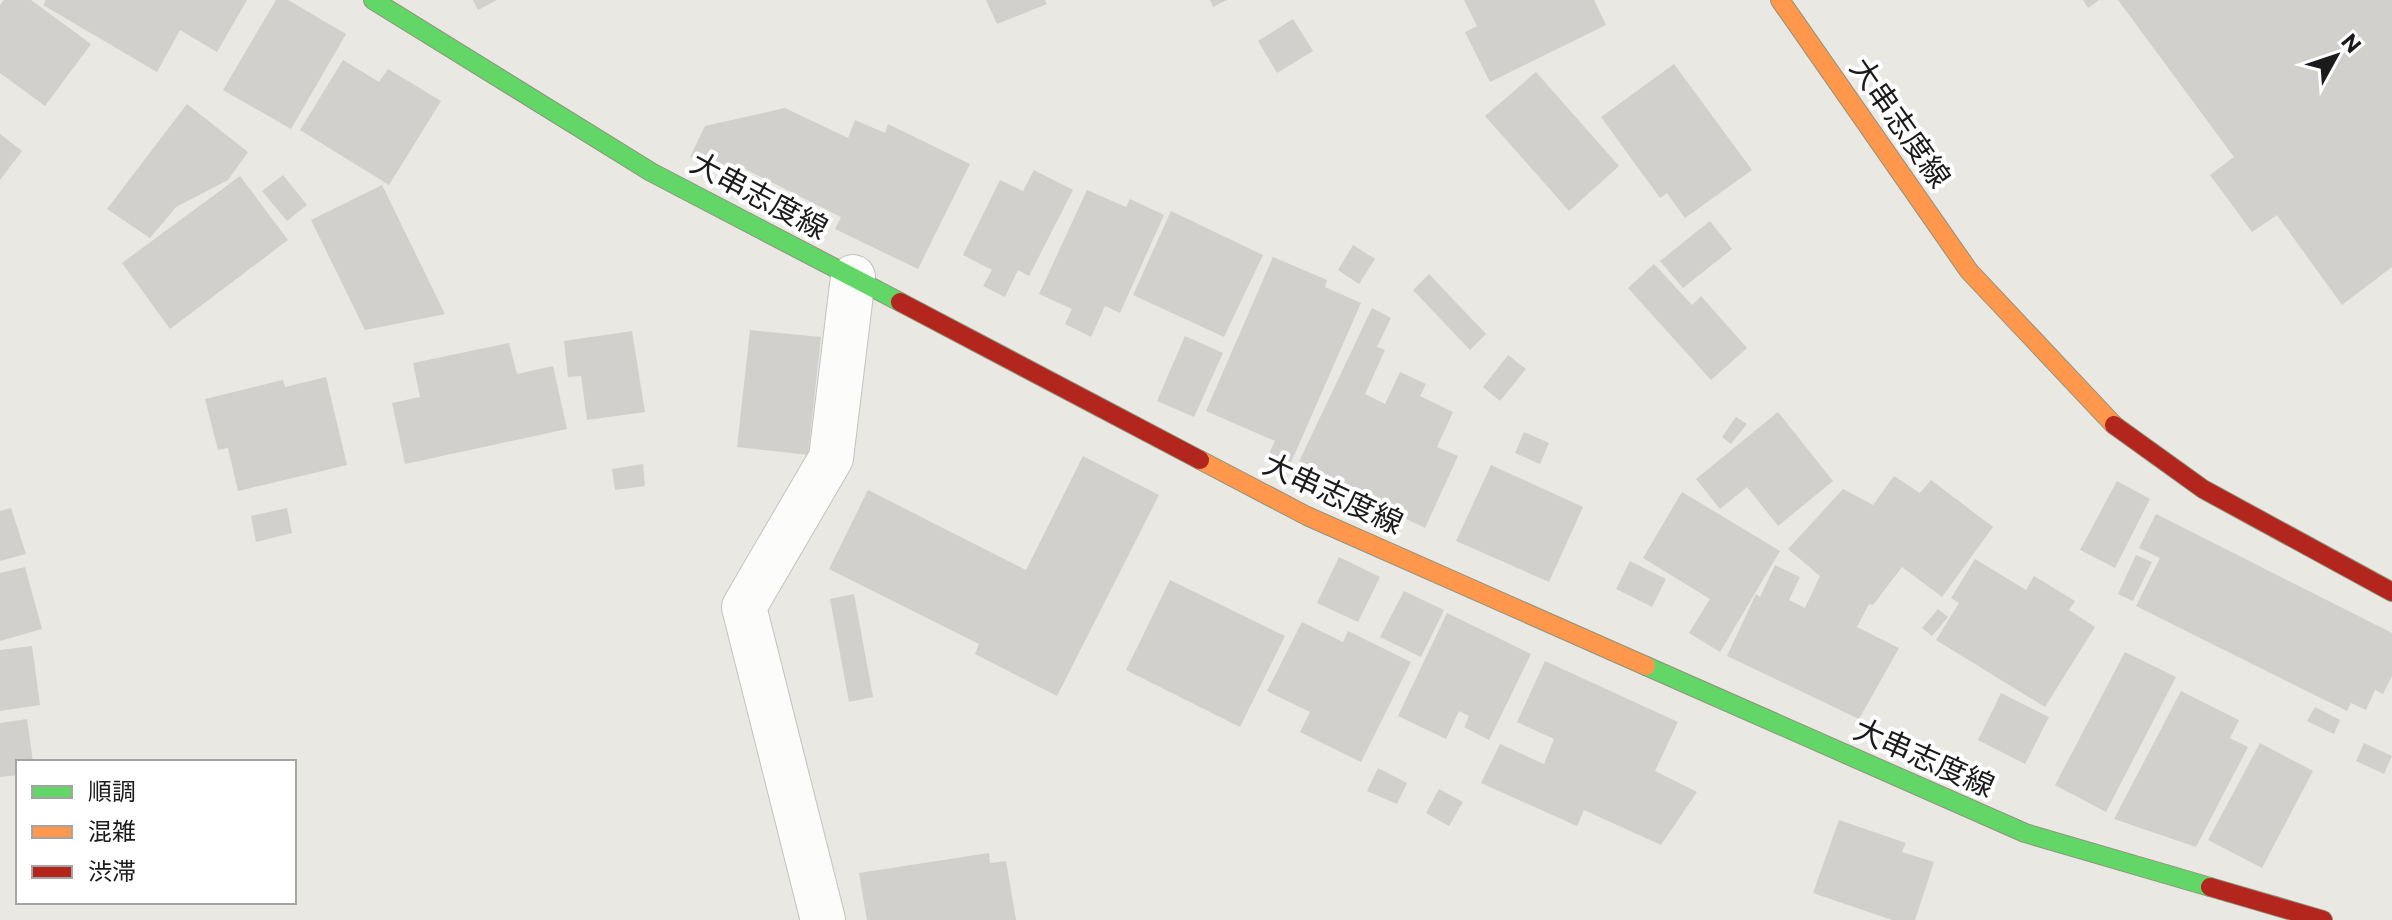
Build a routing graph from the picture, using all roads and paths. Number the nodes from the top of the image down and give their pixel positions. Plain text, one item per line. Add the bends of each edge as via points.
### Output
1 (373, 0) edge
2 (1780, 0) edge
3 (853, 277) junction
4 (2392, 592) edge
5 (823, 920) edge
6 (2323, 920) edge

1 - 3 main road, 大串志度線 via 651,172
2 - 4 main road, 大串志度線 via 1969,271 2115,426 2203,489
3 - 5 street via 831,458 744,607
3 - 6 main road, 大串志度線 via 1307,516 2025,833

